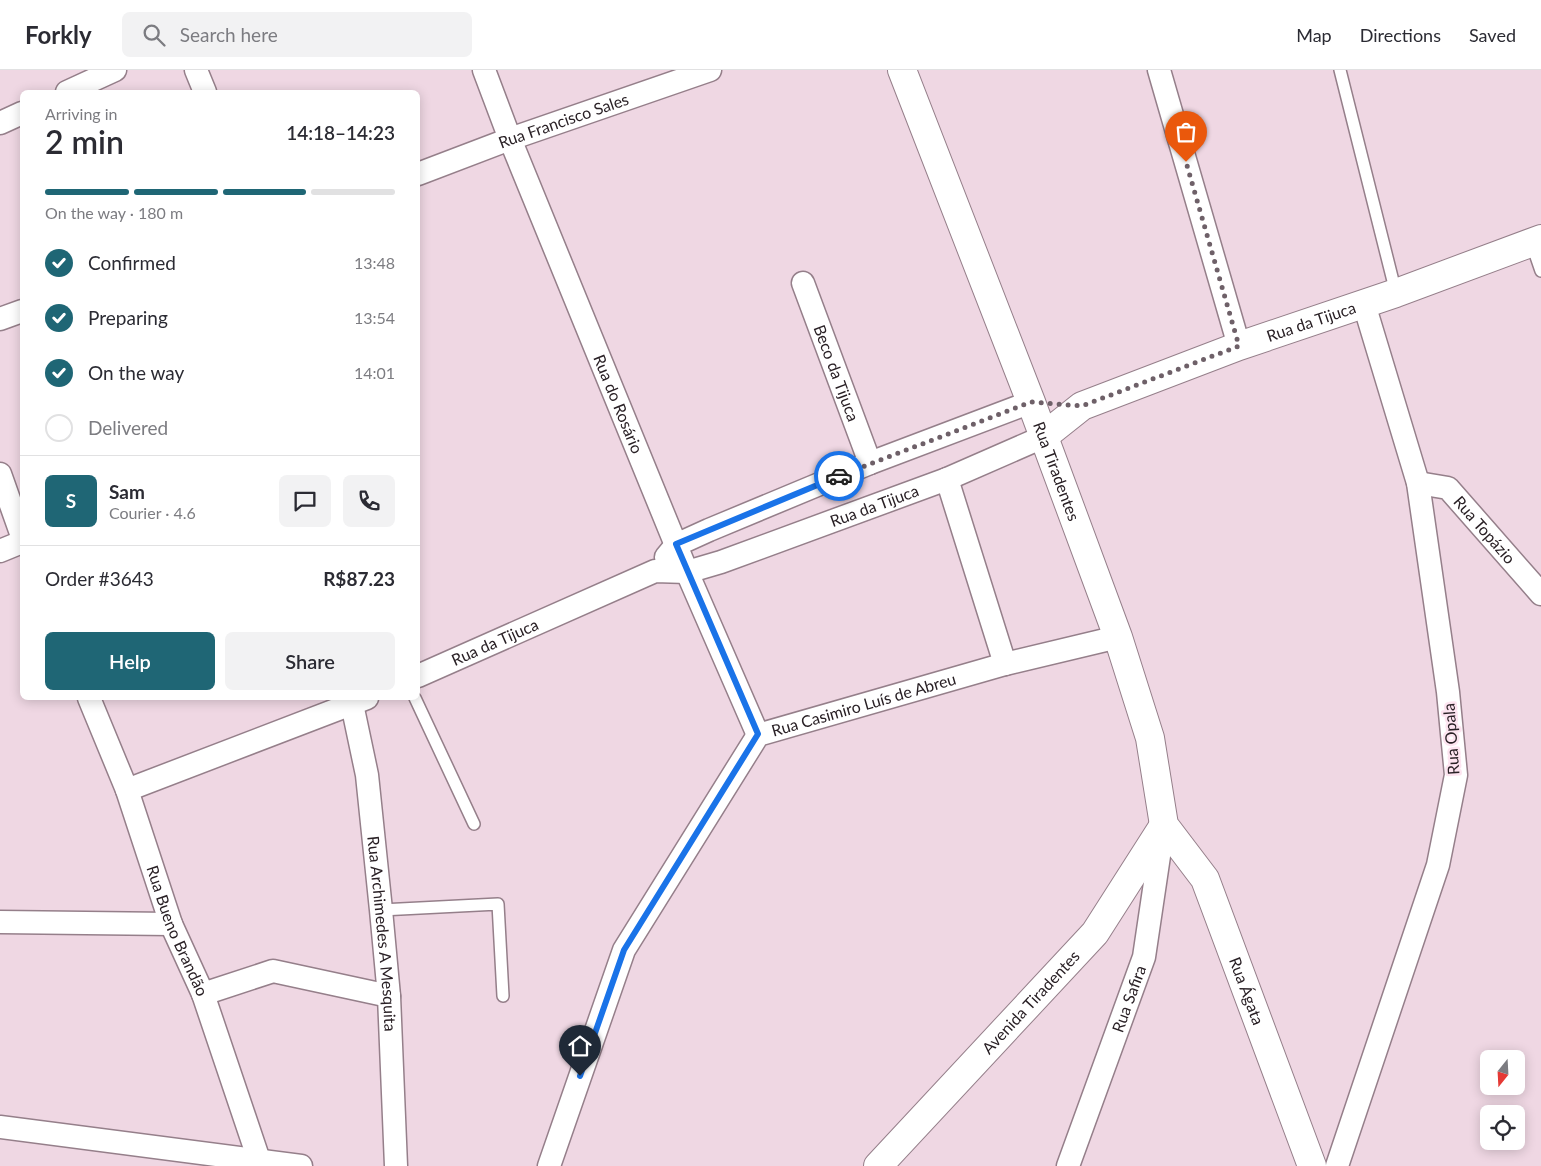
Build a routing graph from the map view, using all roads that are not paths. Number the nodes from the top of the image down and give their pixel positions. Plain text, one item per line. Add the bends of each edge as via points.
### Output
1 (115, 70) edge
2 (196, 70) edge
3 (484, 70) edge
4 (710, 70) edge
5 (902, 70) edge
6 (1159, 70) edge
7 (1340, 70) edge
8 (71, 90) edge
9 (204, 90) edge
10 (20, 114) edge
11 (0, 123) edge
12 (510, 139) junction
13 (420, 173) edge
14 (1536, 241) edge
15 (1541, 271) edge
16 (803, 283) dead end
17 (1396, 293) junction
18 (1364, 304) junction
19 (20, 313) edge
20 (0, 319) edge
21 (1239, 346) junction
22 (1031, 402) junction
23 (1082, 406) junction
24 (1043, 437) junction
25 (870, 463) junction
26 (0, 474) edge
27 (946, 479) junction
28 (1418, 483) junction
29 (20, 530) edge
30 (20, 543) edge
31 (676, 544) junction
32 (0, 551) edge
33 (655, 571) junction
34 (687, 572) junction
35 (1541, 594) edge
36 (1118, 637) junction
37 (1005, 664) junction
38 (420, 675) edge
39 (90, 700) edge
40 (356, 700) edge
41 (416, 700) edge
42 (758, 734) junction
43 (127, 790) junction
44 (474, 824) dead end
45 (1164, 825) junction
46 (381, 910) junction
47 (0, 922) edge
48 (171, 924) junction
49 (203, 994) junction
50 (389, 996) junction
51 (503, 996) dead end
52 (0, 1127) edge
53 (260, 1163) edge
54 (301, 1166) edge
55 (396, 1166) edge
56 (549, 1166) edge
57 (878, 1166) edge
58 (1068, 1166) edge
59 (1312, 1166) edge
60 (1337, 1166) edge

1 - 8 street
2 - 9 street
3 - 12 street, Rua do Rosário
4 - 12 street, Rua Francisco Sales
5 - 22 street, Rua Tiradentes
6 - 21 street
7 - 17 lane
10 - 11 street
12 - 13 street, Rua Francisco Sales
12 - 31 street, Rua do Rosário
14 - 15 lane
14 - 17 street, Rua da Tijuca
16 - 25 street, Beco da Tijuca
17 - 18 street, Rua da Tijuca
18 - 21 street, Rua da Tijuca
18 - 28 street, Rua Opala
19 - 20 street
21 - 23 street, Rua da Tijuca
22 - 23 street, Rua da Tijuca
22 - 24 street, Rua Tiradentes
22 - 25 street, Rua da Tijuca
23 - 24 street, Rua da Tijuca
24 - 27 street, Rua da Tijuca
24 - 36 street, Rua Tiradentes
25 - 31 street, Rua da Tijuca
26 - 29 street
27 - 34 street, Rua da Tijuca
27 - 37 street
28 - 35 street, Rua Topázio via 1448,488
28 - 60 street, Rua Opala via 1448,692 1456,775 1438,865
30 - 32 street
31 - 33 street, Rua da Tijuca
31 - 34 street, Rua do Rosário
33 - 34 street, Rua da Tijuca
33 - 38 street, Rua da Tijuca
34 - 42 street, Rua do Rosário
36 - 37 street, Rua Casimiro Luís de Abreu
36 - 45 street, Rua Tiradentes via 1150,738
37 - 42 street, Rua Casimiro Luís de Abreu
39 - 43 street, Rua Bueno Brandão
40 - 43 street
40 - 46 street, Rua Archimedes A Mesquita
41 - 44 lane
42 - 56 street, Rua Casimiro Luís de Abreu via 624,950
43 - 48 street, Rua Bueno Brandão
45 - 57 street, Avenida Tiradentes via 1095,933
45 - 58 street, Rua Safira via 1144,956
45 - 59 street, Rua Ágata via 1206,879
46 - 50 street, Rua Archimedes A Mesquita
46 - 51 lane via 498,904
47 - 48 street
48 - 49 street, Rua Bueno Brandão
49 - 50 street via 273,971
49 - 53 street, Rua Bueno Brandão
50 - 55 street, Rua Archimedes A Mesquita
52 - 53 street
53 - 54 street

